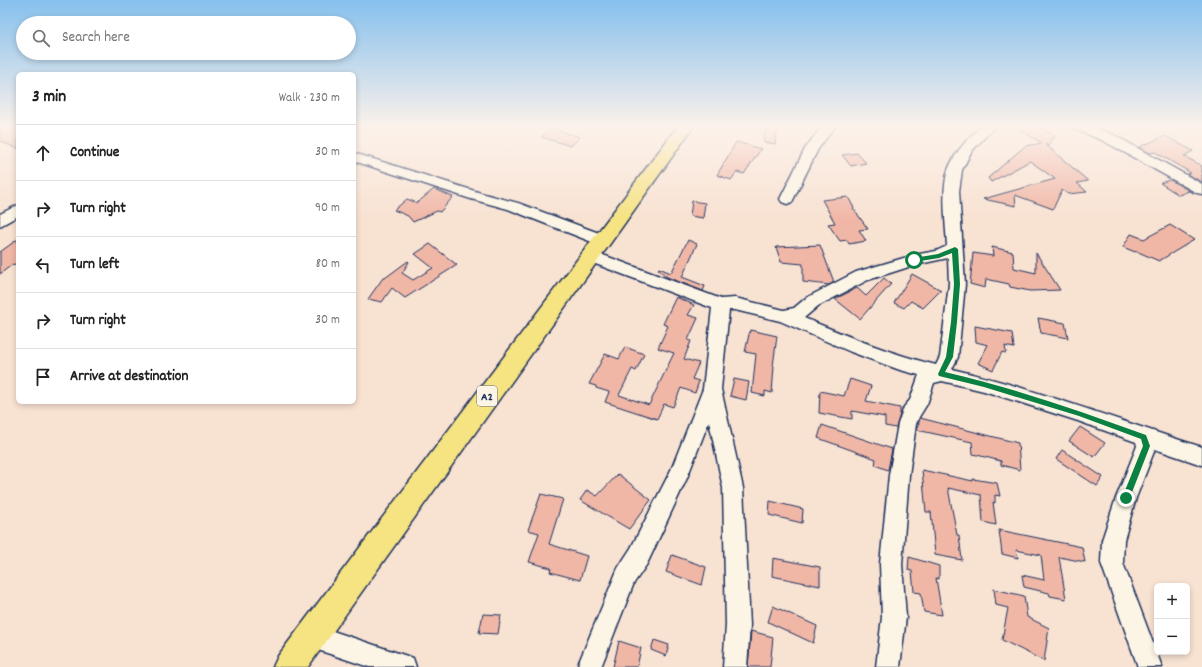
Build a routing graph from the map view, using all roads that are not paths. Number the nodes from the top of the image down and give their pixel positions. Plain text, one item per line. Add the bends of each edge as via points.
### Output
1 (663, 157) edge
2 (808, 157) edge
3 (962, 157) edge
4 (1143, 157) edge
5 (356, 158) edge
6 (1202, 190) edge
7 (786, 199) dead end
8 (16, 211) edge
9 (0, 221) edge
10 (596, 248) junction
11 (955, 249) junction
12 (721, 305) junction
13 (784, 316) junction
14 (941, 374) junction
15 (712, 389) junction
16 (1144, 437) junction
17 (1202, 456) edge
18 (312, 636) junction
19 (289, 667) edge
20 (404, 667) edge
21 (589, 667) edge
22 (735, 667) edge
23 (888, 667) edge
24 (1150, 667) edge

1 - 10 highway, A2
2 - 7 street
3 - 11 street via 955,170 952,191
4 - 6 street
5 - 10 street via 513,206
8 - 9 street
10 - 12 street via 679,291
10 - 18 highway, A2
11 - 13 street via 939,256 914,260 862,276 812,302 799,312
11 - 14 street via 957,284 954,322 949,357
12 - 13 street via 735,304
12 - 15 street
13 - 14 street via 857,347 906,365
14 - 16 street via 984,384
14 - 23 street via 927,378 918,404 907,424 899,475 891,564 894,617
15 - 21 street via 680,472 639,556 626,576
15 - 22 street via 733,488 738,625
16 - 17 street
16 - 24 street via 1147,446 1126,498 1113,540 1112,563
18 - 19 highway, A2
18 - 20 street

